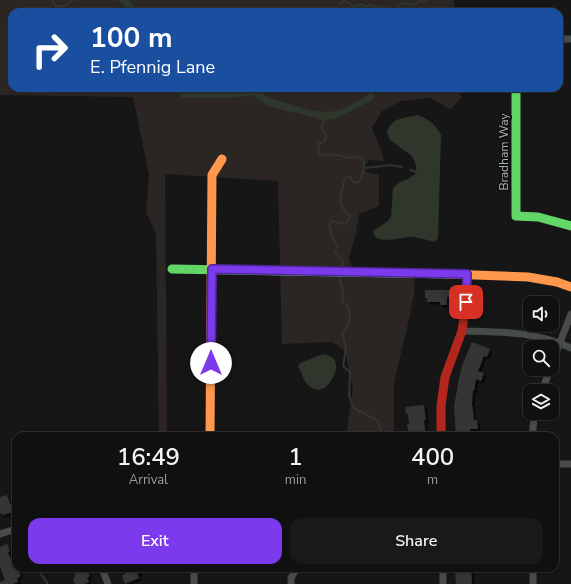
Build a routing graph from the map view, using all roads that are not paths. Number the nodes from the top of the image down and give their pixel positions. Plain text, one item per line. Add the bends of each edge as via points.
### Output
1 (516, 92) edge
2 (222, 159) dead end
3 (571, 226) edge
4 (172, 269) dead end
5 (212, 269) junction
6 (467, 274) junction
7 (571, 287) edge
8 (571, 314) edge
9 (462, 331) junction
10 (560, 343) junction
11 (571, 348) edge
12 (534, 420) edge
13 (210, 432) edge
14 (441, 432) edge
15 (533, 432) edge
16 (559, 464) edge
17 (571, 464) edge
18 (12, 530) edge
19 (0, 534) edge
20 (104, 572) edge
21 (194, 572) edge
22 (295, 572) edge
23 (442, 572) edge
24 (533, 572) edge
25 (108, 584) edge
26 (194, 584) edge
27 (291, 584) edge
28 (443, 584) edge
29 (533, 584) edge

1 - 3 street, Bradham Way via 516,216 538,217
2 - 5 street via 212,175
4 - 5 street
5 - 6 street
5 - 13 street
6 - 7 street via 528,277
6 - 9 street
8 - 10 street
9 - 10 street via 510,332
9 - 14 street via 445,377 440,406
10 - 11 street
12 - 15 street
16 - 17 street
18 - 19 street
20 - 25 street
21 - 26 street
22 - 27 street
23 - 28 street
24 - 29 street

